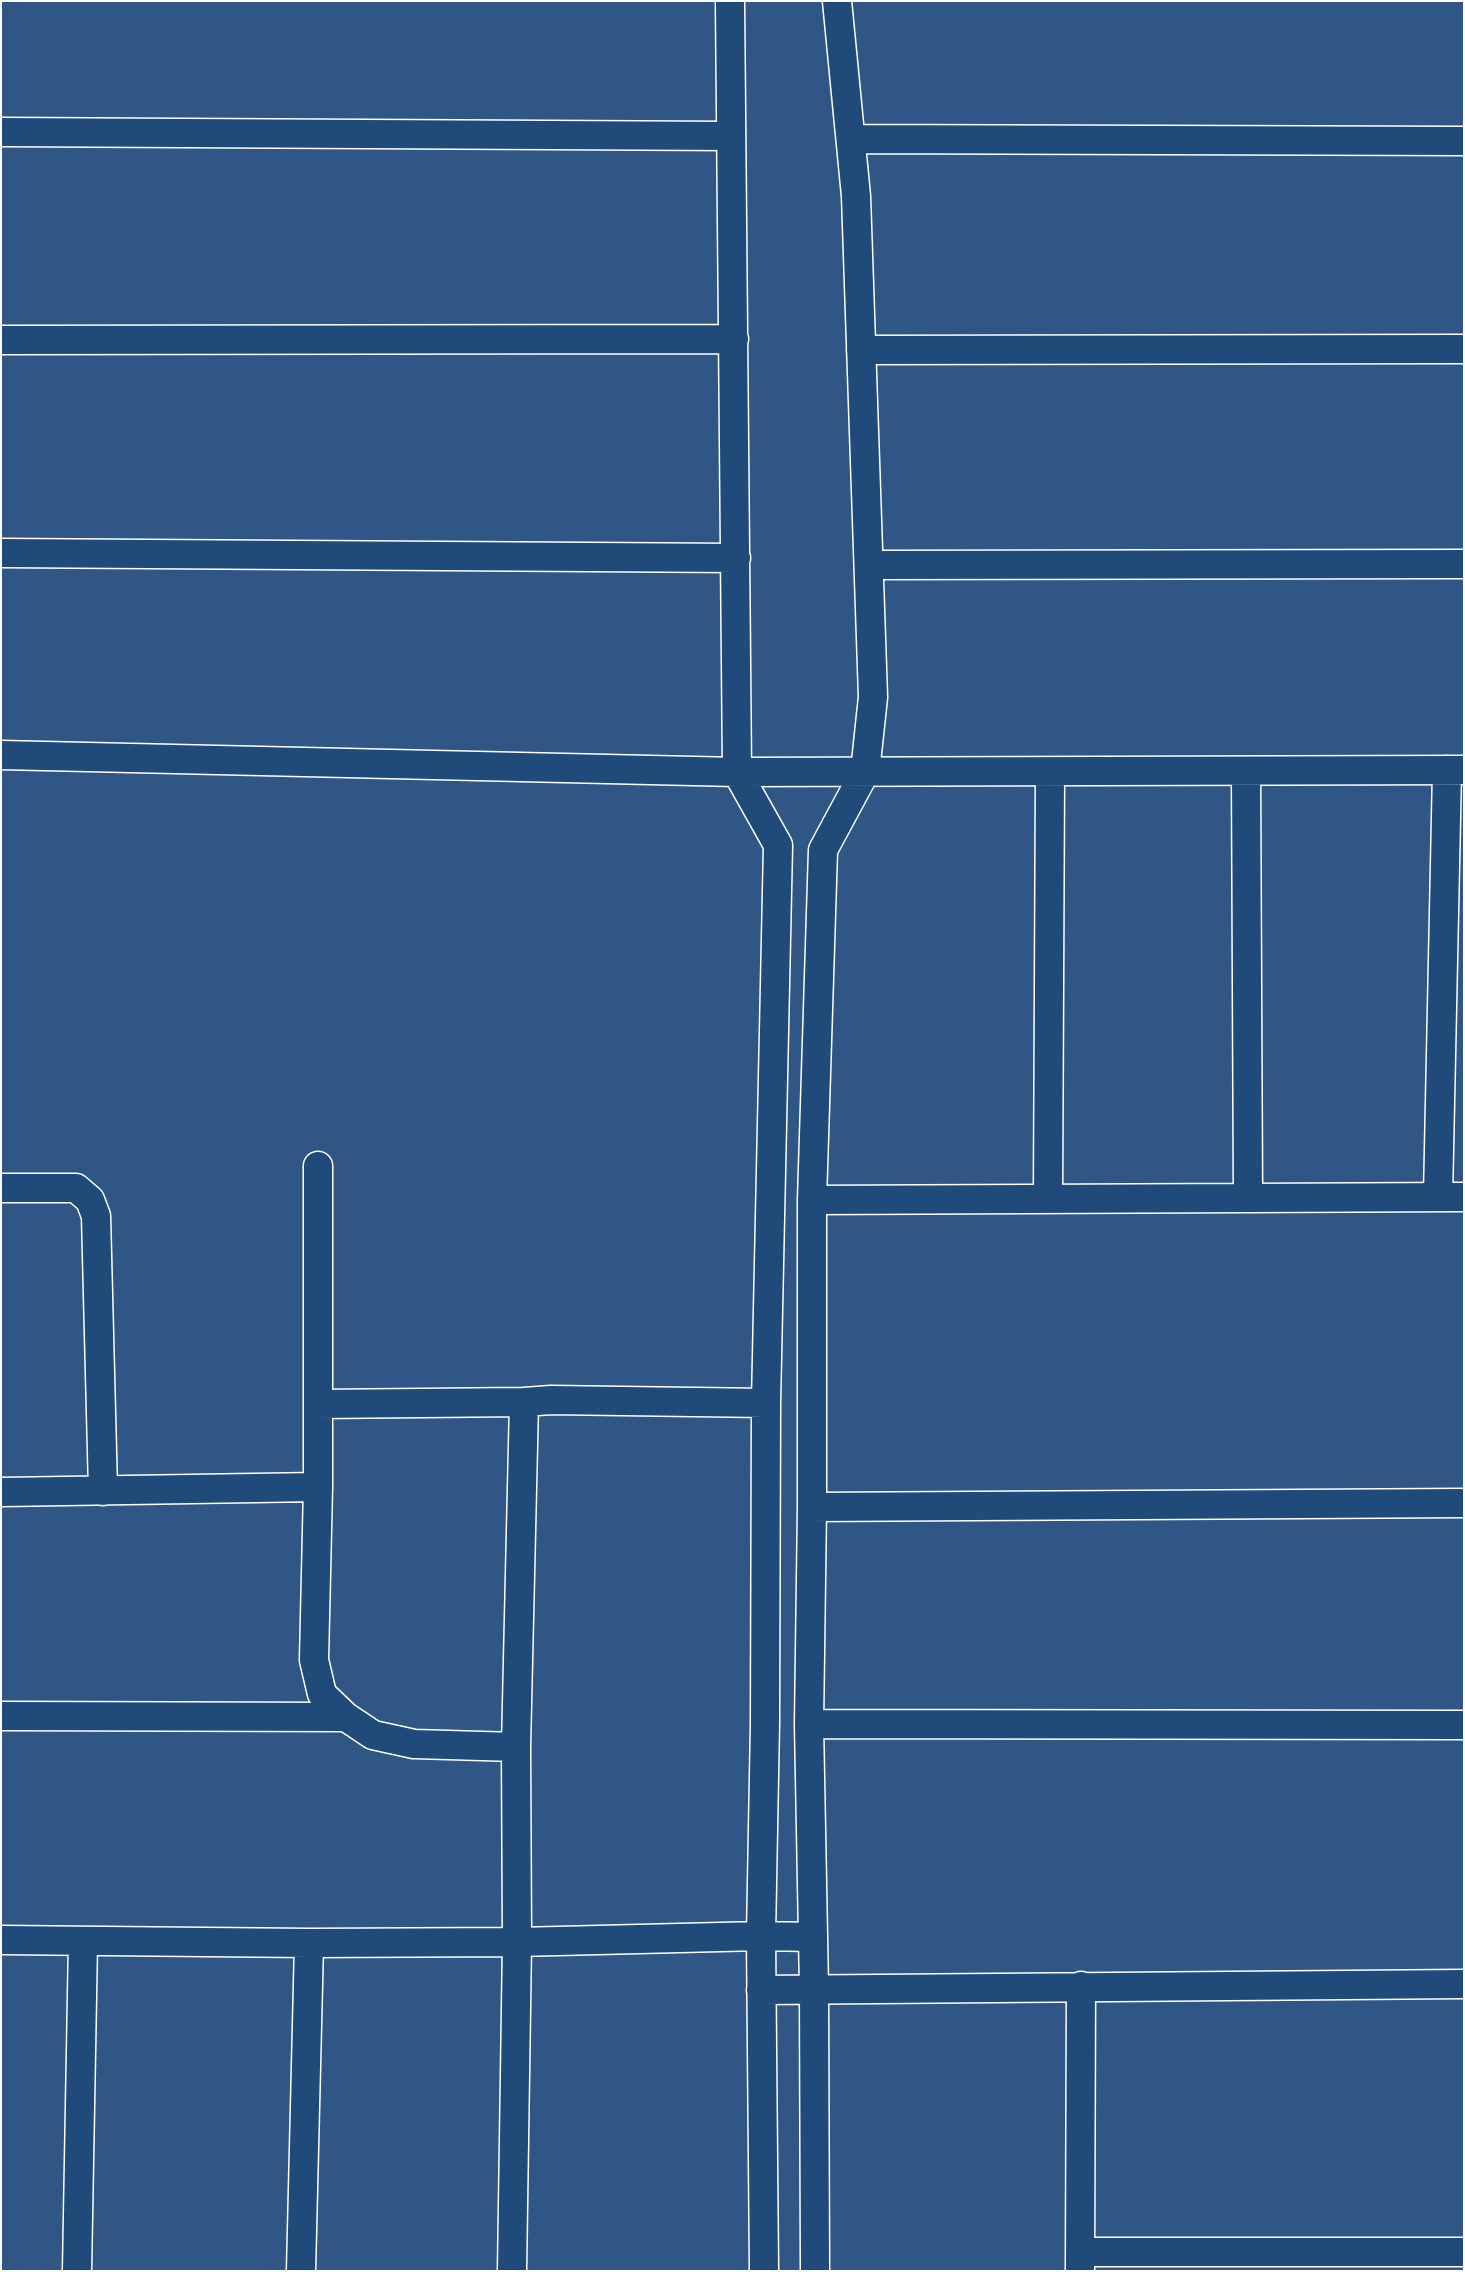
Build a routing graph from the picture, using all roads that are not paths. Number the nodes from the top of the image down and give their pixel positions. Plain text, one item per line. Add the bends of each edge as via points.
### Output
1 (730, 1) edge
2 (837, 1) edge
3 (1, 132) edge
4 (731, 136) junction
5 (851, 139) junction
6 (1464, 141) edge
7 (734, 339) junction
8 (1, 340) edge
9 (1464, 349) edge
10 (861, 350) junction
11 (1, 553) edge
12 (736, 558) junction
13 (1464, 564) edge
14 (869, 565) junction
15 (1, 755) edge
16 (1456, 770) edge
17 (1246, 771) junction
18 (737, 772) junction
19 (865, 772) junction
20 (1050, 772) junction
21 (318, 1166) dead end
22 (1, 1188) edge
23 (1451, 1197) edge
24 (1048, 1198) junction
25 (1248, 1198) junction
26 (812, 1200) junction
27 (524, 1402) junction
28 (766, 1403) junction
29 (318, 1404) junction
30 (318, 1487) junction
31 (103, 1491) junction
32 (1, 1492) edge
33 (1464, 1503) edge
34 (812, 1507) junction
35 (1, 1716) edge
36 (346, 1717) junction
37 (809, 1724) junction
38 (1464, 1725) edge
39 (516, 1747) junction
40 (761, 1936) junction
41 (813, 1937) junction
42 (1, 1940) edge
43 (83, 1941) junction
44 (517, 1942) junction
45 (309, 1943) junction
46 (1464, 1984) edge
47 (1081, 1986) junction
48 (814, 1989) junction
49 (761, 1990) junction
50 (1464, 2252) edge
51 (1080, 2261) edge
52 (1319, 2261) edge
53 (77, 2271) edge
54 (301, 2271) edge
55 (512, 2271) edge
56 (764, 2271) edge
57 (815, 2271) edge

1 - 4 street
2 - 5 street
3 - 4 street
4 - 7 street
5 - 6 street
5 - 10 street
7 - 8 street
7 - 12 street
9 - 10 street
10 - 14 street
11 - 12 street
12 - 18 street
13 - 14 street
14 - 19 street via 873,697
15 - 18 street
16 - 17 street
16 - 23 street
17 - 20 street
17 - 25 street
18 - 19 street
18 - 28 street via 778,846
19 - 20 street
19 - 26 street via 823,850
20 - 24 street
21 - 29 street
22 - 31 street via 76,1188 90,1200 96,1216
23 - 25 street
24 - 25 street
24 - 26 street
26 - 34 street
27 - 28 street
27 - 29 street
27 - 39 street
28 - 40 street
29 - 30 street
30 - 31 street
30 - 36 street via 314,1660 322,1694
31 - 32 street
33 - 34 street
34 - 37 street
35 - 36 street
36 - 39 street via 373,1735 414,1744
37 - 38 street
37 - 41 street
39 - 44 street
40 - 41 street
40 - 44 street
40 - 49 street
41 - 48 street
42 - 43 street
43 - 45 street
43 - 53 street
44 - 45 street
44 - 55 street
45 - 54 street
46 - 47 street
47 - 48 street
47 - 51 street
48 - 49 street
48 - 57 street
49 - 56 street
50 - 52 street
51 - 52 street

